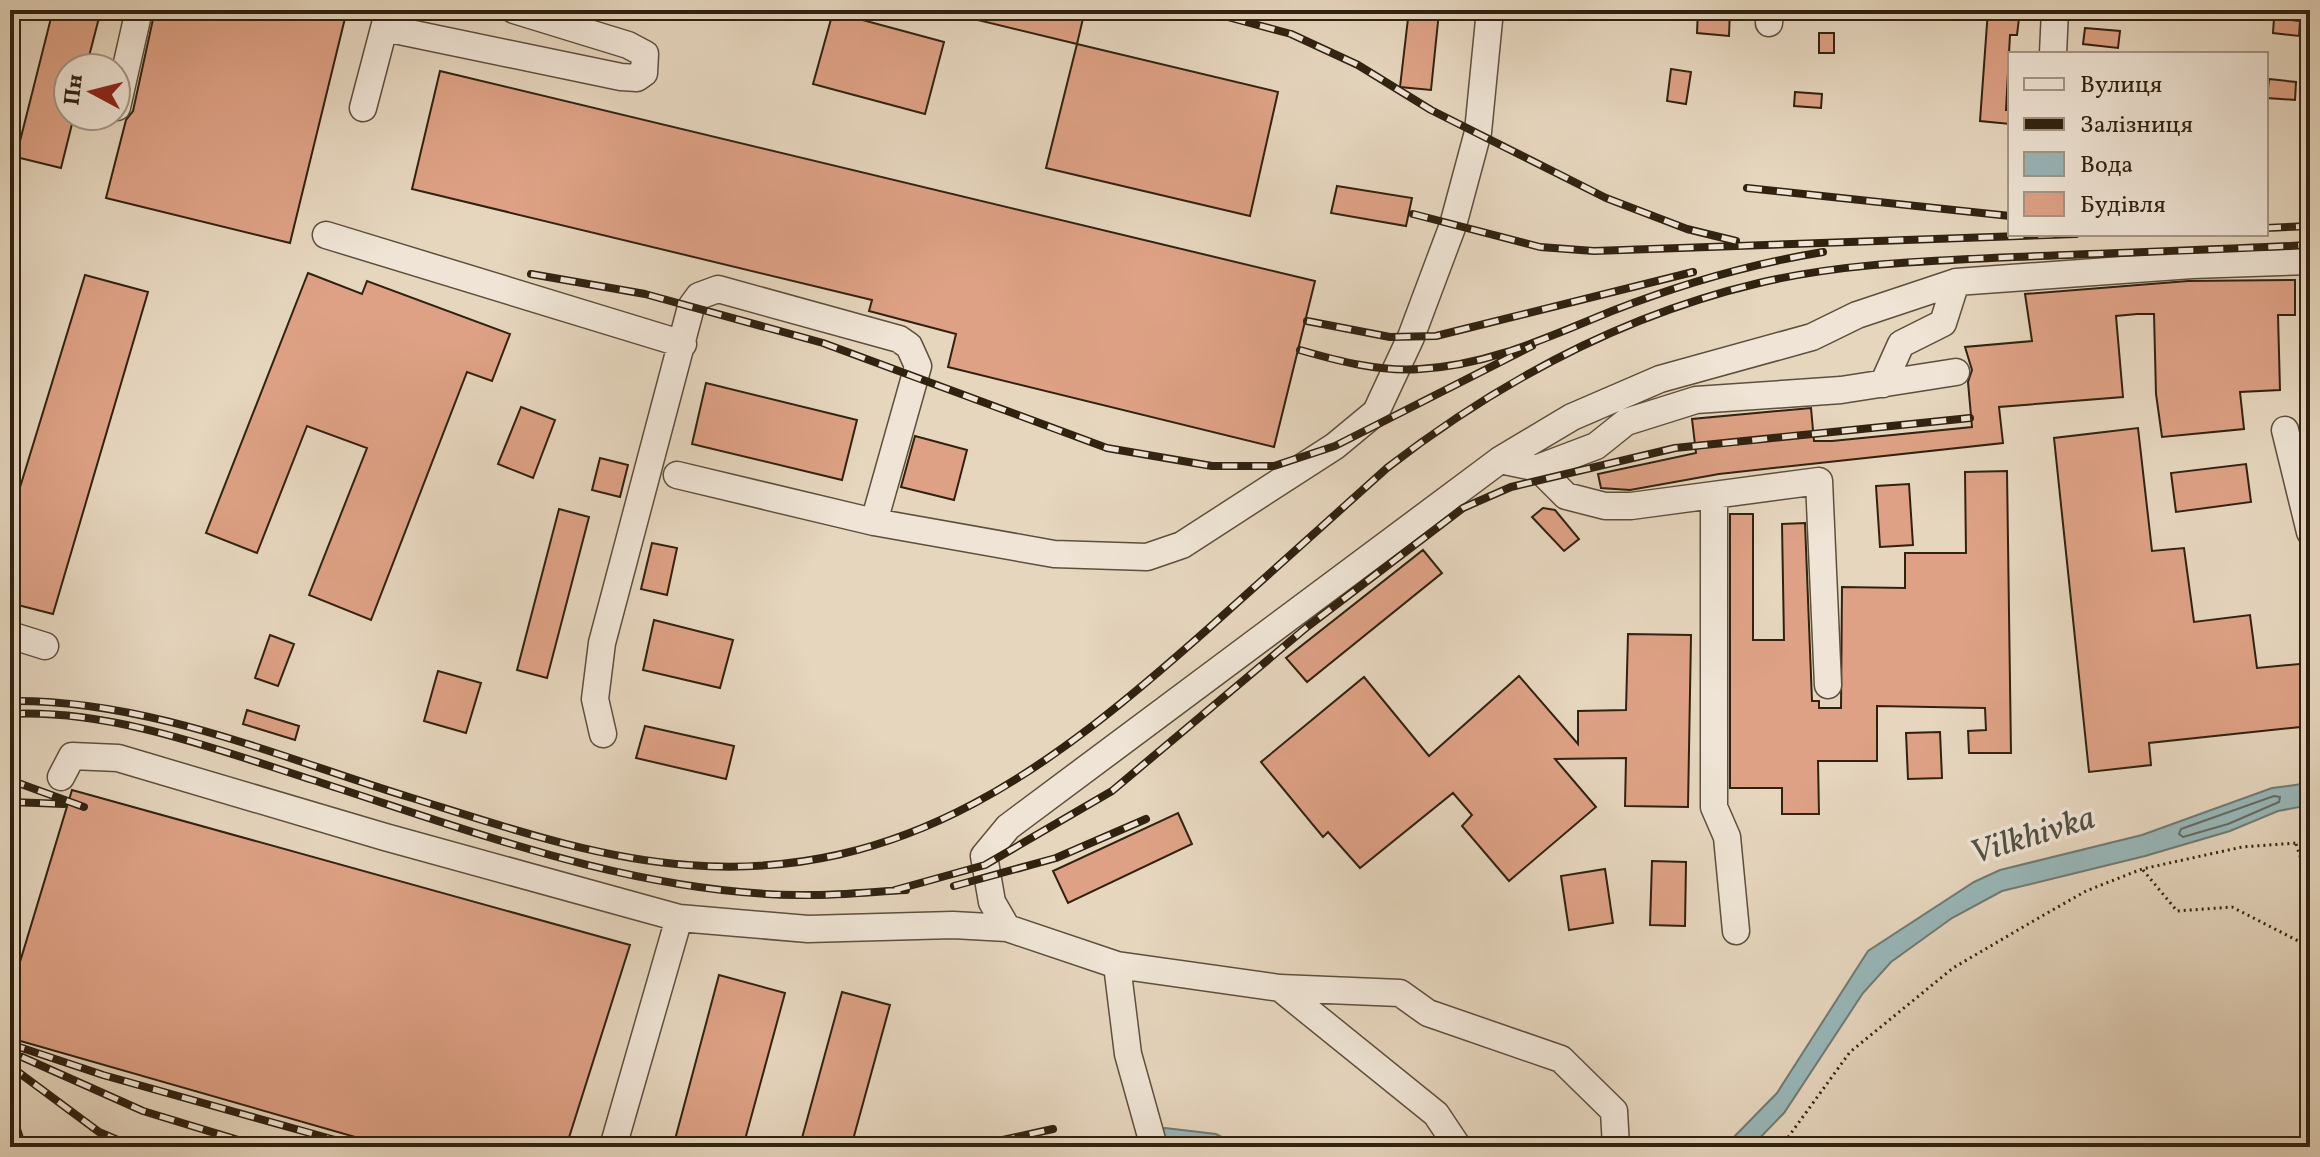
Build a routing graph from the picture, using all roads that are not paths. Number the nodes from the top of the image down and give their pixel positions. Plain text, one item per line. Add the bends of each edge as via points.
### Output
1 (139, 10) edge
2 (514, 10) edge
3 (1490, 10) edge
4 (2055, 10) edge
5 (387, 19) edge
6 (129, 52) edge
7 (2053, 52) edge
8 (363, 108) dead end
9 (326, 235) dead end
10 (2310, 261) edge
11 (1956, 282) junction
12 (683, 344) junction
13 (1956, 372) dead end
14 (1883, 384) junction
15 (2285, 430) dead end
16 (1500, 460) junction
17 (1538, 468) junction
18 (677, 475) dead end
19 (1714, 496) junction
20 (874, 522) junction
21 (2310, 532) edge
22 (10, 635) edge
23 (45, 646) dead end
24 (1828, 685) dead end
25 (603, 734) dead end
26 (61, 777) dead end
27 (679, 918) junction
28 (1007, 928) junction
29 (1736, 931) dead end
30 (1117, 965) junction
31 (1280, 988) junction
32 (1400, 993) junction
33 (1437, 1002) dead end
34 (613, 1147) edge
35 (1154, 1147) edge
36 (1458, 1147) edge
37 (1616, 1147) edge

1 - 6 street
2 - 5 street via 628,45 645,54 644,73 621,77
3 - 20 street via 1478,132 1453,225 1376,412 1335,446 1182,545 1147,557 1054,554
4 - 7 street
5 - 8 street
9 - 12 street
10 - 11 street
11 - 14 street via 1943,323 1901,344
11 - 16 street via 1857,315 1812,337 1660,379 1572,417
12 - 20 street via 691,307 699,296 718,289 909,346 918,366
12 - 25 street via 602,643 595,699
13 - 14 street
14 - 17 street via 1696,400 1626,422 1596,446
15 - 21 street
16 - 17 street
16 - 28 street via 1008,827 984,856 992,902
17 - 19 street via 1566,496 1605,506
18 - 20 street
19 - 24 street via 1819,481
19 - 29 street via 1714,807 1727,837
22 - 23 street
26 - 27 street via 72,756 118,758
27 - 28 street via 808,929
27 - 34 street
28 - 30 street
30 - 31 street
30 - 35 street via 1128,1054
31 - 32 street
31 - 36 street via 1436,1114
32 - 33 street
32 - 37 street via 1428,1013 1561,1059 1614,1111

